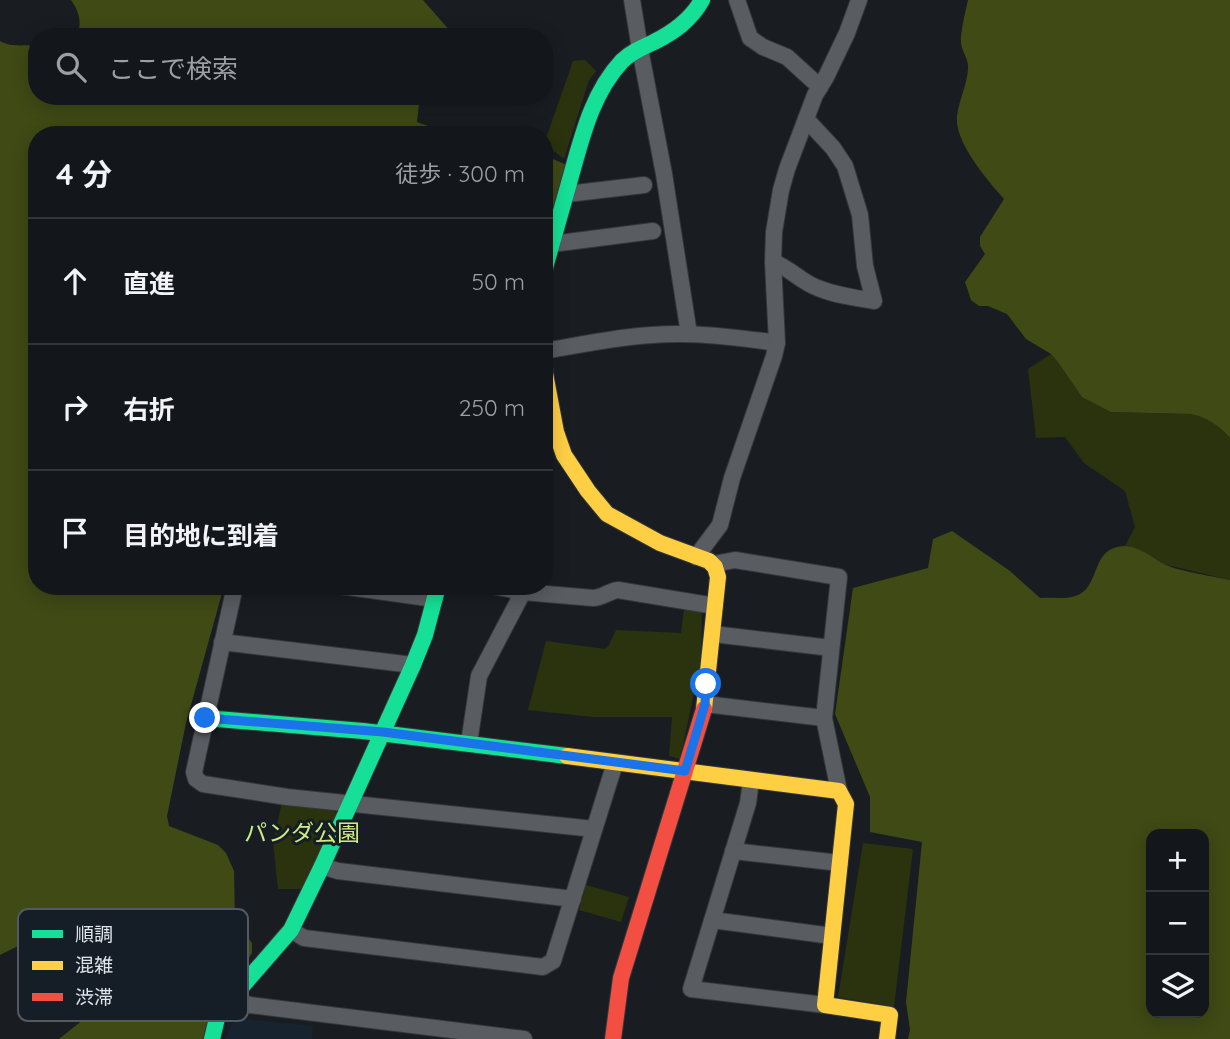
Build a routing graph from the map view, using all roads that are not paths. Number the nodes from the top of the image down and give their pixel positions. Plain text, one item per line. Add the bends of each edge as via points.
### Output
1 (632, 0) edge
2 (702, 0) edge
3 (737, 0) edge
4 (859, 0) edge
5 (640, 49) junction
6 (820, 88) junction
7 (806, 120) junction
8 (643, 185) dead end
9 (566, 194) junction
10 (653, 231) dead end
11 (553, 240) edge
12 (553, 244) edge
13 (773, 262) junction
14 (689, 334) junction
15 (777, 343) junction
16 (553, 350) edge
17 (553, 438) edge
18 (696, 557) junction
19 (714, 564) junction
20 (553, 593) edge
21 (233, 595) edge
22 (436, 595) edge
23 (528, 595) edge
24 (715, 606) junction
25 (713, 634) junction
26 (222, 642) junction
27 (831, 648) junction
28 (413, 666) junction
29 (705, 704) junction
30 (205, 718) junction
31 (824, 718) junction
32 (383, 732) junction
33 (469, 743) junction
34 (615, 763) junction
35 (685, 771) junction
36 (751, 781) junction
37 (839, 791) junction
38 (351, 803) junction
39 (594, 829) junction
40 (733, 851) junction
41 (840, 863) junction
42 (322, 866) junction
43 (573, 899) junction
44 (712, 920) junction
45 (291, 930) junction
46 (832, 936) junction
47 (248, 979) edge
48 (248, 1004) edge
49 (825, 1005) junction
50 (216, 1021) edge
51 (212, 1039) edge
52 (524, 1039) edge
53 (613, 1039) edge
54 (887, 1039) edge

1 - 5 street
2 - 5 street via 689,19
3 - 6 street via 750,38 787,57
4 - 6 street
5 - 9 street via 623,59 601,90
5 - 14 street
6 - 7 street
7 - 13 street via 781,190
7 - 13 street via 845,166 860,215 874,301 815,287
8 - 9 street
9 - 11 street
10 - 12 street
13 - 15 street
14 - 15 street
14 - 16 street
15 - 18 street via 720,525
17 - 18 street via 607,514
18 - 19 street
19 - 24 street via 718,577
19 - 27 street via 735,560 839,577
20 - 24 street via 598,598 618,590
21 - 26 street
22 - 28 street
23 - 33 street via 479,676
24 - 25 street
25 - 27 street
25 - 29 street
26 - 28 street
26 - 30 street
27 - 31 street
28 - 32 street
29 - 31 street
29 - 35 street
30 - 32 street
30 - 38 street via 194,772 203,784
31 - 37 street
32 - 33 street
32 - 38 street
33 - 34 street
34 - 35 street
34 - 39 street
35 - 36 street
35 - 53 street via 621,978
36 - 37 street
36 - 40 street
37 - 41 street via 846,804
38 - 39 street
38 - 42 street
39 - 43 street
40 - 41 street
40 - 44 street
41 - 46 street
42 - 43 street
42 - 45 street
43 - 45 street via 553,961 543,967 304,938
44 - 46 street
44 - 49 street via 691,989
45 - 47 street
46 - 49 street
48 - 52 street
49 - 54 street via 890,1015
50 - 51 street

